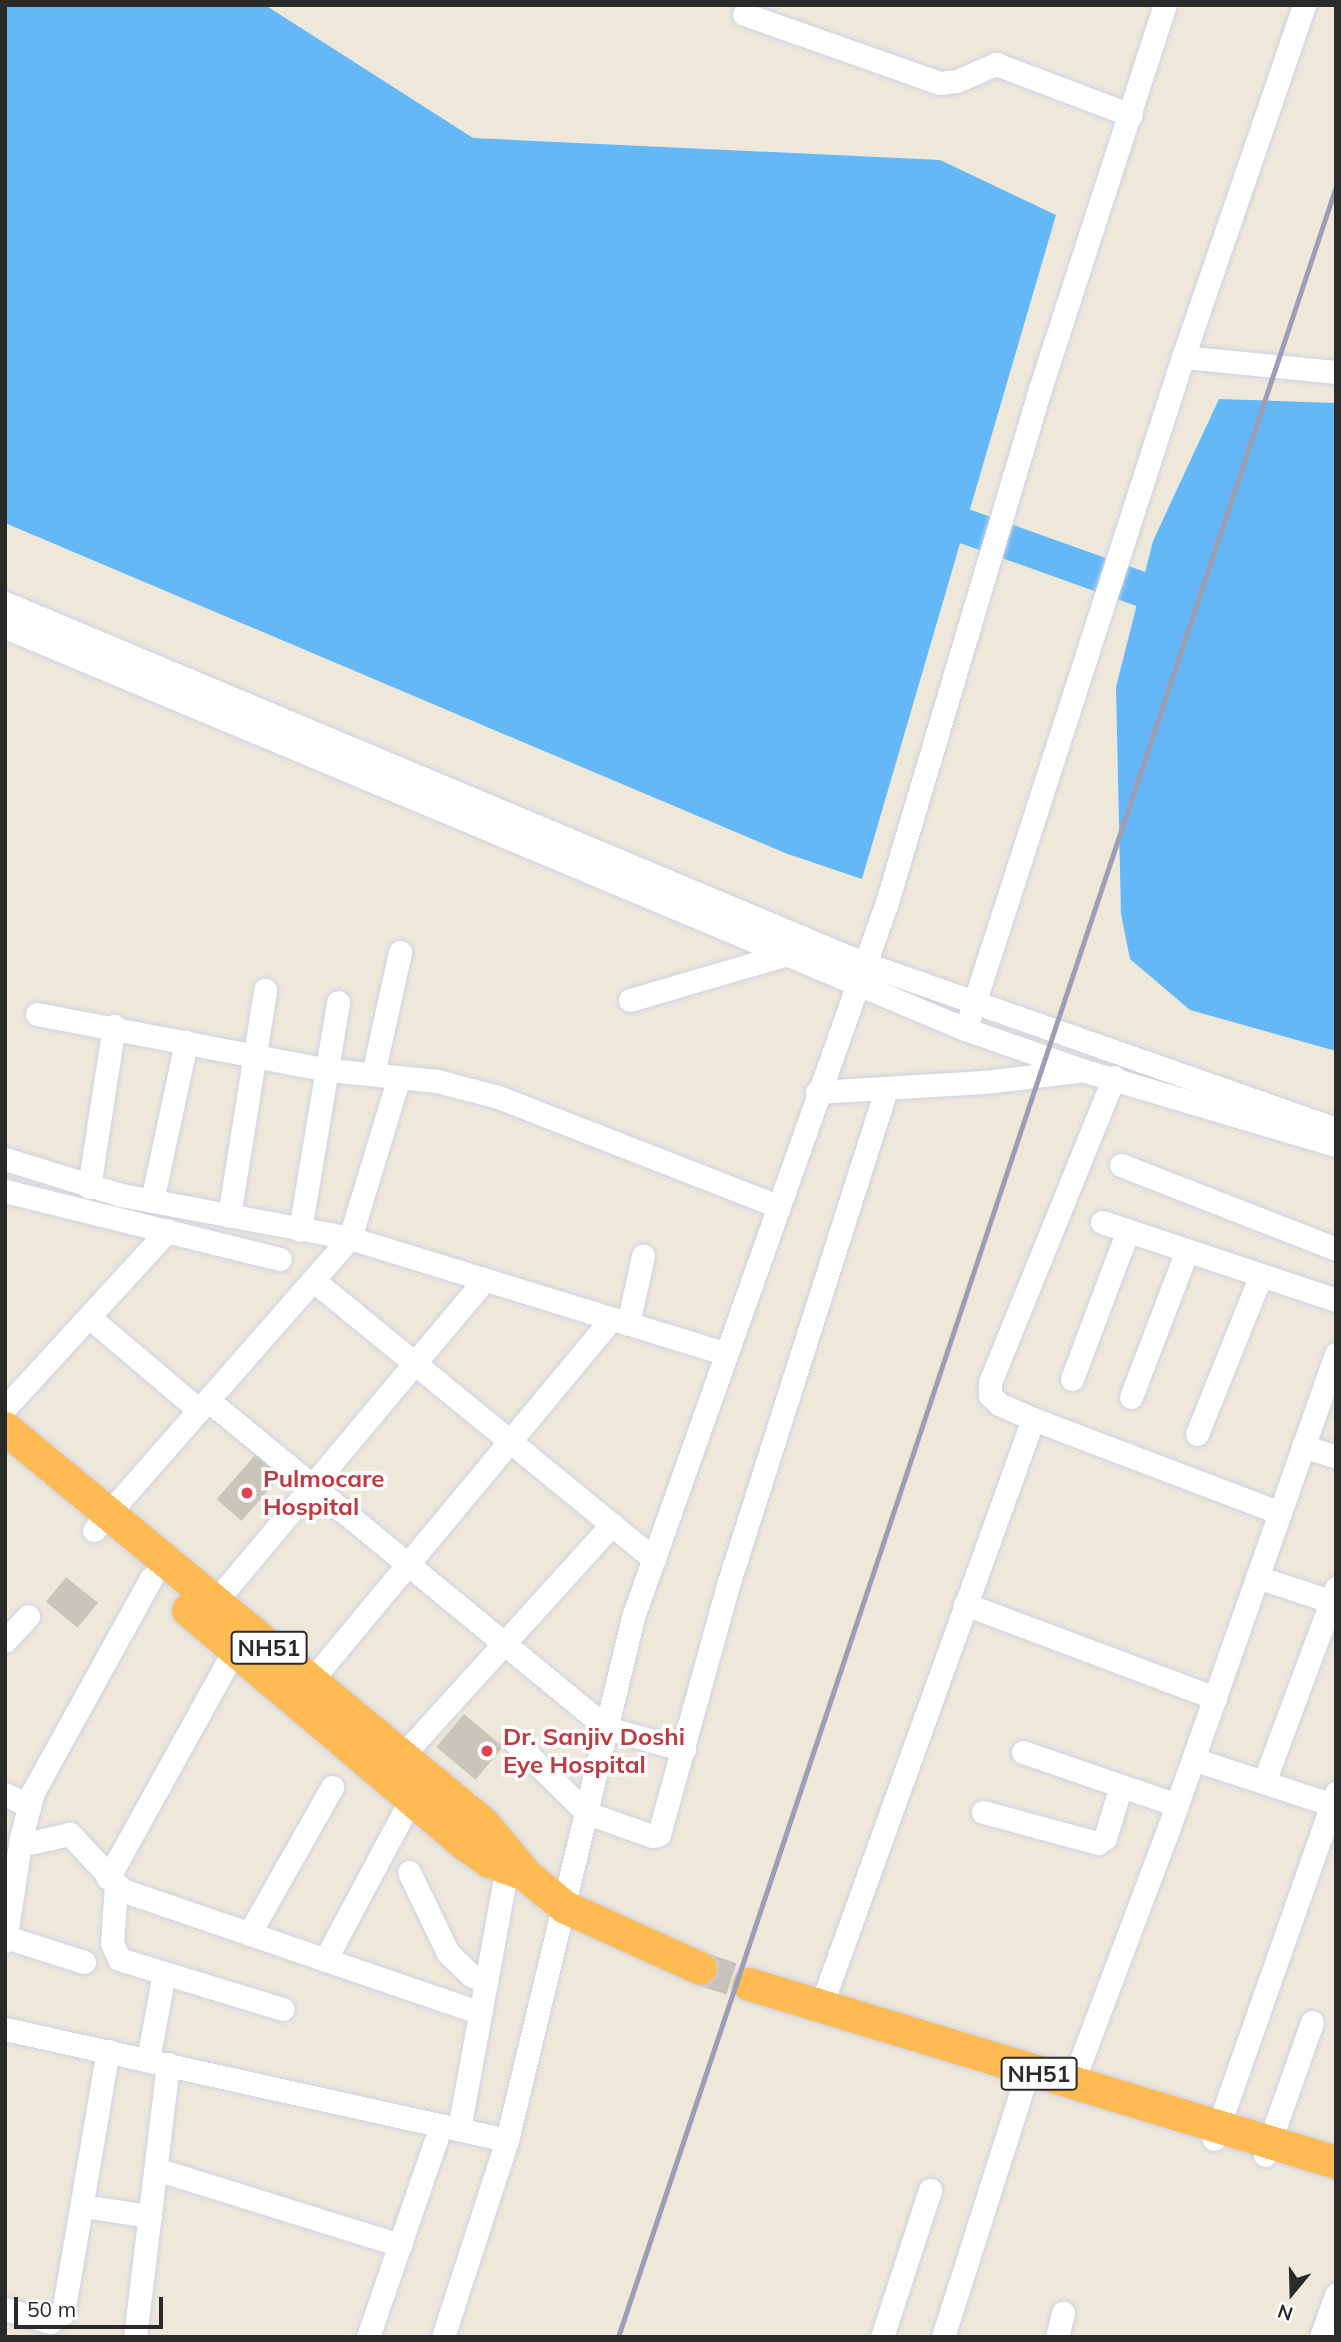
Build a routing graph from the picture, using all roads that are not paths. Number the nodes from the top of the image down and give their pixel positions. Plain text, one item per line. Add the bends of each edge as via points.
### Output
1 (1165, 5) edge
2 (1304, 5) edge
3 (744, 14) dead end
4 (1131, 115) junction
5 (1183, 357) junction
6 (1336, 373) edge
7 (5, 603) edge
8 (5, 627) edge
9 (426, 791) junction
10 (400, 952) dead end
11 (784, 955) junction
12 (863, 963) junction
13 (855, 985) junction
14 (265, 990) dead end
15 (630, 1000) dead end
16 (338, 1002) dead end
17 (975, 1003) junction
18 (37, 1013) dead end
19 (114, 1026) junction
20 (965, 1029) junction
21 (186, 1042) junction
22 (255, 1056) junction
23 (1135, 1062) junction
24 (329, 1070) junction
25 (1082, 1070) junction
26 (373, 1074) junction
27 (399, 1077) junction
28 (1114, 1077) junction
29 (886, 1090) junction
30 (817, 1092) junction
31 (1336, 1129) edge
32 (1336, 1145) edge
33 (5, 1159) edge
34 (1121, 1164) dead end
35 (89, 1187) junction
36 (5, 1191) edge
37 (152, 1201) junction
38 (778, 1206) junction
39 (229, 1216) junction
40 (1102, 1222) dead end
41 (169, 1230) junction
42 (300, 1230) junction
43 (1128, 1230) junction
44 (349, 1238) junction
45 (1187, 1250) junction
46 (1336, 1250) edge
47 (643, 1256) dead end
48 (280, 1259) dead end
49 (1261, 1275) junction
50 (313, 1280) junction
51 (484, 1280) junction
52 (1336, 1300) edge
53 (89, 1317) junction
54 (619, 1321) junction
55 (726, 1354) junction
56 (1336, 1354) edge
57 (415, 1363) junction
58 (1072, 1379) dead end
59 (1329, 1393) edge
60 (1131, 1397) dead end
61 (204, 1405) junction
62 (5, 1408) edge
63 (1033, 1419) junction
64 (5, 1427) edge
65 (1197, 1434) dead end
66 (512, 1443) junction
67 (1303, 1446) junction
68 (5, 1457) edge
69 (1336, 1457) edge
70 (312, 1485) junction
71 (1280, 1513) junction
72 (102, 1522) junction
73 (612, 1524) junction
74 (654, 1559) junction
75 (409, 1564) junction
76 (1257, 1577) junction
77 (151, 1578) junction
78 (1334, 1598) edge
79 (215, 1602) junction
80 (965, 1604) junction
81 (28, 1616) dead end
82 (5, 1641) edge
83 (504, 1643) junction
84 (235, 1649) junction
85 (310, 1682) junction
86 (1215, 1698) junction
87 (607, 1728) junction
88 (514, 1741) dead end
89 (684, 1750) junction
90 (1023, 1752) dead end
91 (402, 1756) junction
92 (1193, 1759) junction
93 (1264, 1782) junction
94 (1121, 1786) junction
95 (332, 1787) dead end
96 (5, 1794) edge
97 (411, 1799) junction
98 (1334, 1801) edge
99 (1177, 1805) junction
100 (29, 1806) junction
101 (983, 1812) dead end
102 (587, 1813) junction
103 (20, 1844) junction
104 (517, 1871) junction
105 (409, 1872) dead end
106 (112, 1882) junction
107 (565, 1907) junction
108 (250, 1934) junction
109 (6, 1939) edge
110 (325, 1960) junction
111 (84, 1962) dead end
112 (701, 1968) tunnel mouth
113 (164, 1973) junction
114 (486, 1982) junction
115 (749, 1984) tunnel mouth
116 (821, 2006) junction
117 (284, 2009) dead end
118 (481, 2012) junction
119 (1312, 2022) dead end
120 (5, 2029) edge
121 (108, 2051) junction
122 (158, 2062) junction
123 (1028, 2071) junction
124 (1072, 2084) junction
125 (450, 2127) junction
126 (1217, 2132) junction
127 (507, 2140) junction
128 (1267, 2148) junction
129 (1336, 2162) edge
130 (156, 2169) junction
131 (1336, 2179) edge
132 (930, 2190) dead end
133 (83, 2206) junction
134 (150, 2216) junction
135 (400, 2245) junction
136 (1336, 2295) edge
137 (5, 2309) edge
138 (1063, 2313) dead end
139 (135, 2337) edge
140 (368, 2337) edge
141 (443, 2337) edge
142 (882, 2337) edge
143 (943, 2337) edge
144 (1057, 2337) edge
145 (1321, 2337) edge

1 - 4 street
2 - 5 street
3 - 4 street via 940,83 957,81 996,64
4 - 12 street via 1040,389 887,902
5 - 6 street
5 - 17 street
7 - 9 street
8 - 9 street
9 - 11 street
9 - 12 street
10 - 26 street
11 - 13 street
11 - 15 street
12 - 13 street
12 - 17 street
13 - 20 street
13 - 30 street
14 - 22 street
16 - 24 street
17 - 20 street
17 - 23 street
18 - 19 street
19 - 21 street
19 - 35 street
20 - 25 street
21 - 22 street
21 - 37 street
22 - 24 street
22 - 39 street
23 - 25 street
23 - 31 street
24 - 26 street
24 - 42 street
25 - 28 street
25 - 29 street
26 - 27 street
27 - 38 street via 498,1097
27 - 44 street
28 - 32 street
28 - 63 street via 990,1382 990,1395 999,1404
29 - 30 street
29 - 89 street via 728,1585
30 - 38 street
33 - 35 street
34 - 46 street
35 - 37 street
36 - 41 street
37 - 39 street
38 - 55 street
39 - 42 street
40 - 43 street
41 - 48 street
41 - 53 street
42 - 44 street
43 - 45 street
43 - 58 street
44 - 50 street
44 - 51 street
45 - 49 street
45 - 60 street
47 - 54 street
49 - 52 street
49 - 65 street
50 - 57 street
50 - 61 street
51 - 54 street
51 - 57 street
53 - 61 street
53 - 62 street
54 - 55 street
54 - 66 street
55 - 74 street
56 - 59 street
57 - 66 street
57 - 70 street
59 - 67 street
61 - 70 street
61 - 72 street
63 - 71 street
63 - 80 street
64 - 72 highway, NH51
66 - 73 street
66 - 75 street
67 - 69 street
67 - 71 street
68 - 72 highway, NH51
70 - 75 street
70 - 79 street
71 - 76 street
72 - 77 highway, NH51
72 - 79 highway, NH51
73 - 74 street
73 - 83 street
74 - 87 street via 634,1617
75 - 83 street
75 - 85 street
76 - 78 street
76 - 86 street
77 - 84 highway, NH51
77 - 100 street via 57,1746
78 - 93 street
79 - 85 highway, NH51
80 - 86 street
80 - 116 street
81 - 82 street
83 - 87 street
83 - 91 street
84 - 97 highway, NH51
84 - 106 street
85 - 91 highway, NH51
86 - 92 street
87 - 89 street
87 - 102 street
88 - 102 street
89 - 102 street via 660,1834 652,1836
90 - 94 street
91 - 104 highway, NH51 via 483,1823
92 - 93 street
92 - 99 street
93 - 98 street
94 - 99 street
94 - 101 street via 1105,1838 1098,1843
95 - 108 street
96 - 100 street
97 - 104 highway, NH51 via 465,1844
97 - 110 street
98 - 126 street
99 - 124 street
100 - 103 street
102 - 107 street
103 - 106 street via 71,1834
103 - 109 street
104 - 107 highway, NH51
104 - 114 street
105 - 114 street via 448,1953 471,1975
106 - 108 street
106 - 113 street via 113,1953
107 - 112 highway, NH51
107 - 127 street
108 - 110 street
109 - 111 street
110 - 118 street
113 - 117 street
113 - 122 street
114 - 118 street
115 - 116 highway, NH51
116 - 123 highway, NH51
118 - 125 street
119 - 128 street
120 - 121 street
121 - 122 street
121 - 133 street
122 - 125 street
122 - 130 street
123 - 124 highway, NH51
123 - 143 street
124 - 126 highway, NH51
125 - 127 street
125 - 135 street
126 - 128 highway, NH51
127 - 141 street
128 - 129 highway, NH51
128 - 131 highway, NH51
130 - 134 street
130 - 135 street
132 - 142 street
133 - 134 street
133 - 137 street via 61,2318 50,2322
134 - 139 street
135 - 140 street
136 - 145 street
138 - 144 street

